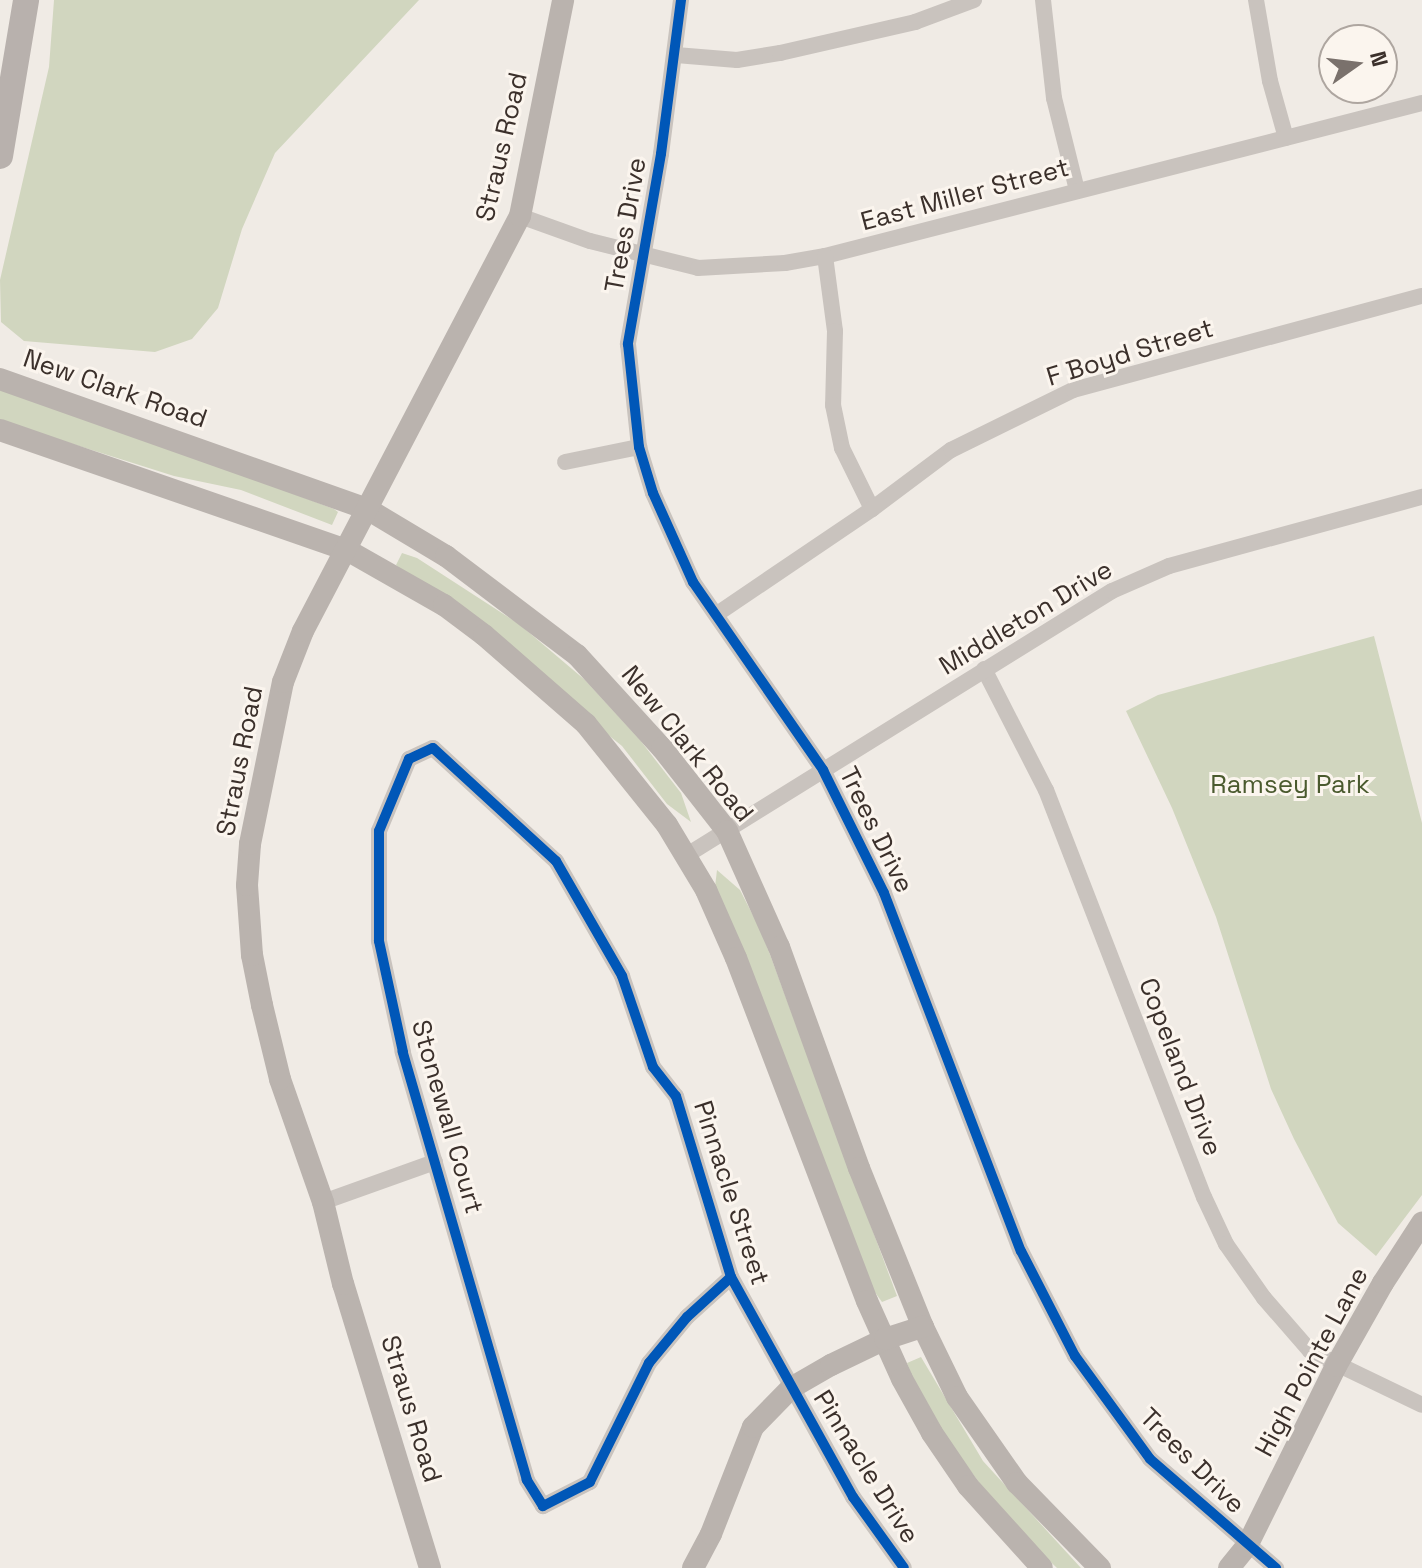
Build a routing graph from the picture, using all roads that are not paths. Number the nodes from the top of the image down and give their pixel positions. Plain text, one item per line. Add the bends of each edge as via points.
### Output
1 (26, 0) edge
2 (563, 0) edge
3 (681, 0) edge
4 (974, 0) edge
5 (1043, 0) edge
6 (1256, 0) edge
7 (676, 55) junction
8 (1422, 103) edge
9 (1286, 138) junction
10 (0, 156) edge
11 (1077, 190) junction
12 (520, 216) junction
13 (642, 253) junction
14 (825, 256) junction
15 (1422, 296) edge
16 (0, 379) edge
17 (0, 430) edge
18 (639, 447) junction
19 (565, 462) dead end
20 (1422, 497) edge
21 (872, 509) junction
22 (369, 510) junction
23 (347, 550) junction
24 (717, 614) junction
25 (984, 669) junction
26 (433, 748) joint
27 (823, 770) junction
28 (727, 831) junction
29 (687, 855) junction
30 (435, 1162) junction
31 (323, 1202) junction
32 (1422, 1223) edge
33 (731, 1277) junction
34 (923, 1327) junction
35 (885, 1339) junction
36 (1336, 1366) junction
37 (791, 1388) junction
38 (1422, 1405) edge
39 (1247, 1546) junction
40 (430, 1568) edge
41 (693, 1568) edge
42 (904, 1568) edge
43 (1042, 1568) edge
44 (1100, 1568) edge
45 (1229, 1568) edge
46 (1276, 1568) edge

1 - 10 main road
2 - 12 main road, Straus Road
3 - 7 street, Trees Drive
4 - 7 street via 915,22 784,53 737,60
5 - 11 street via 1054,98
6 - 9 street
7 - 13 street, Trees Drive
8 - 9 street, East Miller Street
9 - 11 street, East Miller Street
11 - 14 street, East Miller Street
12 - 13 street, East Miller Street
12 - 22 main road, Straus Road
13 - 14 street, East Miller Street via 698,268
13 - 18 street, Trees Drive via 628,344
14 - 21 street via 835,331 833,405 842,448
15 - 21 street, F Boyd Street via 1073,390 951,450
16 - 22 main road, New Clark Road
17 - 23 main road
18 - 19 street
18 - 24 street, Trees Drive via 690,576
20 - 25 street, Middleton Drive via 1169,566 1112,591
21 - 24 street, F Boyd Street
22 - 23 main road, Straus Road
22 - 28 main road, New Clark Road via 446,556 577,655 662,748
23 - 29 main road via 444,605 559,698 625,772
23 - 31 main road, Straus Road via 303,631 283,682 250,844 247,885 262,1005 280,1079
24 - 27 street, Trees Drive
25 - 27 street, Middleton Drive
25 - 36 street, Copeland Drive via 1046,790 1226,1244 1310,1351
26 - 30 street, Stonewall Court via 409,759 379,831 379,941 403,1052
26 - 33 street, Pinnacle Street via 556,861 622,976 653,1067 676,1096
27 - 28 street, Middleton Drive
27 - 39 street, Trees Drive via 884,893 1021,1251 1075,1356 1150,1459
28 - 29 street, Middleton Drive
28 - 34 main road, New Clark Road via 779,947
29 - 35 main road via 736,958
30 - 31 street
30 - 33 street, Stonewall Court via 527,1480 543,1506 590,1482 649,1363 687,1317
31 - 40 main road, Straus Road
32 - 36 main road, High Pointe Lane
33 - 37 street, Pinnacle Street
34 - 35 main road
34 - 44 main road, New Clark Road via 987,1445
35 - 37 main road
35 - 43 main road via 932,1433 968,1486
36 - 38 street, Copeland Drive
36 - 39 main road, High Pointe Lane
37 - 41 main road via 753,1427
37 - 42 street, Pinnacle Drive via 853,1497
39 - 45 main road, High Pointe Lane
39 - 46 street, Trees Drive

